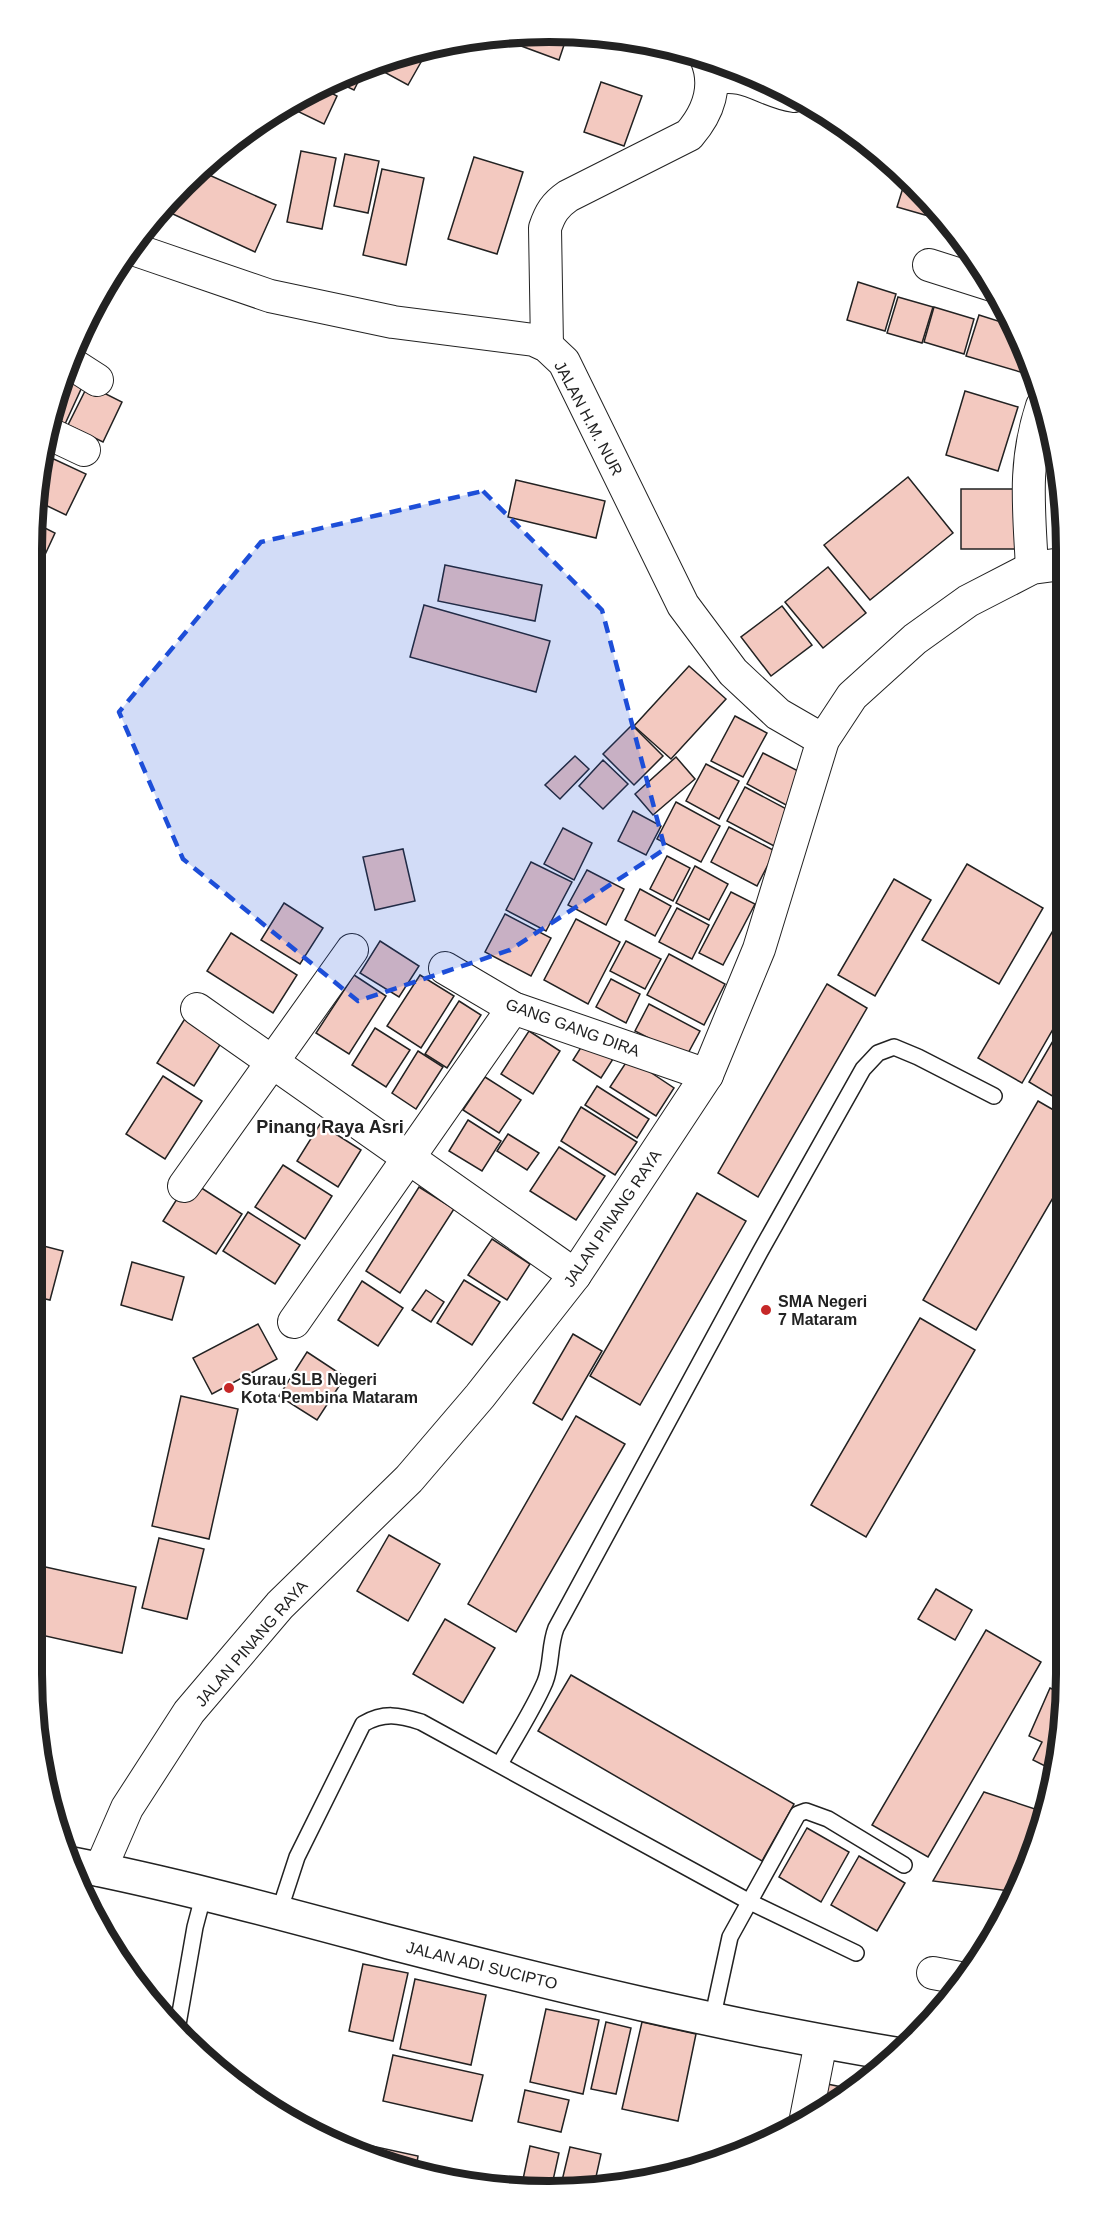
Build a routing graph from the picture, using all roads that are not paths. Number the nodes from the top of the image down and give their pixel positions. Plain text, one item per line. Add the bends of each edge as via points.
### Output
1 (710, 68) edge
2 (711, 69) edge
3 (734, 78) edge
4 (139, 251) edge
5 (929, 265) dead end
6 (979, 281) edge
7 (547, 346) junction
8 (76, 367) edge
9 (97, 380) dead end
10 (1038, 416) edge
11 (55, 436) edge
12 (84, 450) dead end
13 (1056, 565) edge
14 (1032, 568) junction
15 (823, 740) junction
16 (352, 950) dead end
17 (444, 968) dead end
18 (513, 1008) junction
19 (197, 1009) dead end
20 (273, 1061) junction
21 (707, 1076) junction
22 (994, 1096) dead end
23 (410, 1158) junction
24 (184, 1186) dead end
25 (575, 1275) junction
26 (294, 1322) dead end
27 (500, 1764) junction
28 (904, 1865) dead end
29 (86, 1867) edge
30 (204, 1893) junction
31 (283, 1898) junction
32 (748, 1900) junction
33 (856, 1953) dead end
34 (179, 2020) edge
35 (712, 2020) junction
36 (821, 2042) junction
37 (886, 2053) edge
38 (808, 2110) edge

1 - 7 street via 706,106 689,135 568,196 550,213 544,228
2 - 3 street
4 - 7 street, JALAN H.M. NUR via 270,296 393,322 519,337
5 - 6 street
7 - 15 street, JALAN H.M. NUR via 564,362 683,605 734,672 778,714
8 - 9 street
10 - 14 street via 1031,438 1027,477
11 - 12 street
13 - 14 street, JALAN PINANG RAYA
14 - 15 street, JALAN PINANG RAYA via 968,601 915,639 852,696
15 - 21 street, JALAN PINANG RAYA via 759,950
16 - 20 street
17 - 18 street, GANG GANG DIRA
18 - 21 street, GANG GANG DIRA
18 - 23 street
19 - 20 street
20 - 23 street
20 - 24 street
21 - 25 street, JALAN PINANG RAYA
22 - 27 lane via 894,1047 878,1053 864,1069 556,1628 545,1682
23 - 25 street
23 - 26 street
25 - 29 street, JALAN PINANG RAYA via 409,1479 280,1605 189,1712 122,1821
27 - 31 lane via 400,1715 363,1724 297,1857
27 - 32 lane
28 - 32 lane via 828,1819 806,1811 791,1823
29 - 30 highway, JALAN ADI SUCIPTO
30 - 31 highway, JALAN ADI SUCIPTO
30 - 34 lane
31 - 35 highway, JALAN ADI SUCIPTO via 545,1982
32 - 33 lane
32 - 35 lane via 723,1957
35 - 36 highway, JALAN ADI SUCIPTO
36 - 37 highway, JALAN ADI SUCIPTO
36 - 38 street

